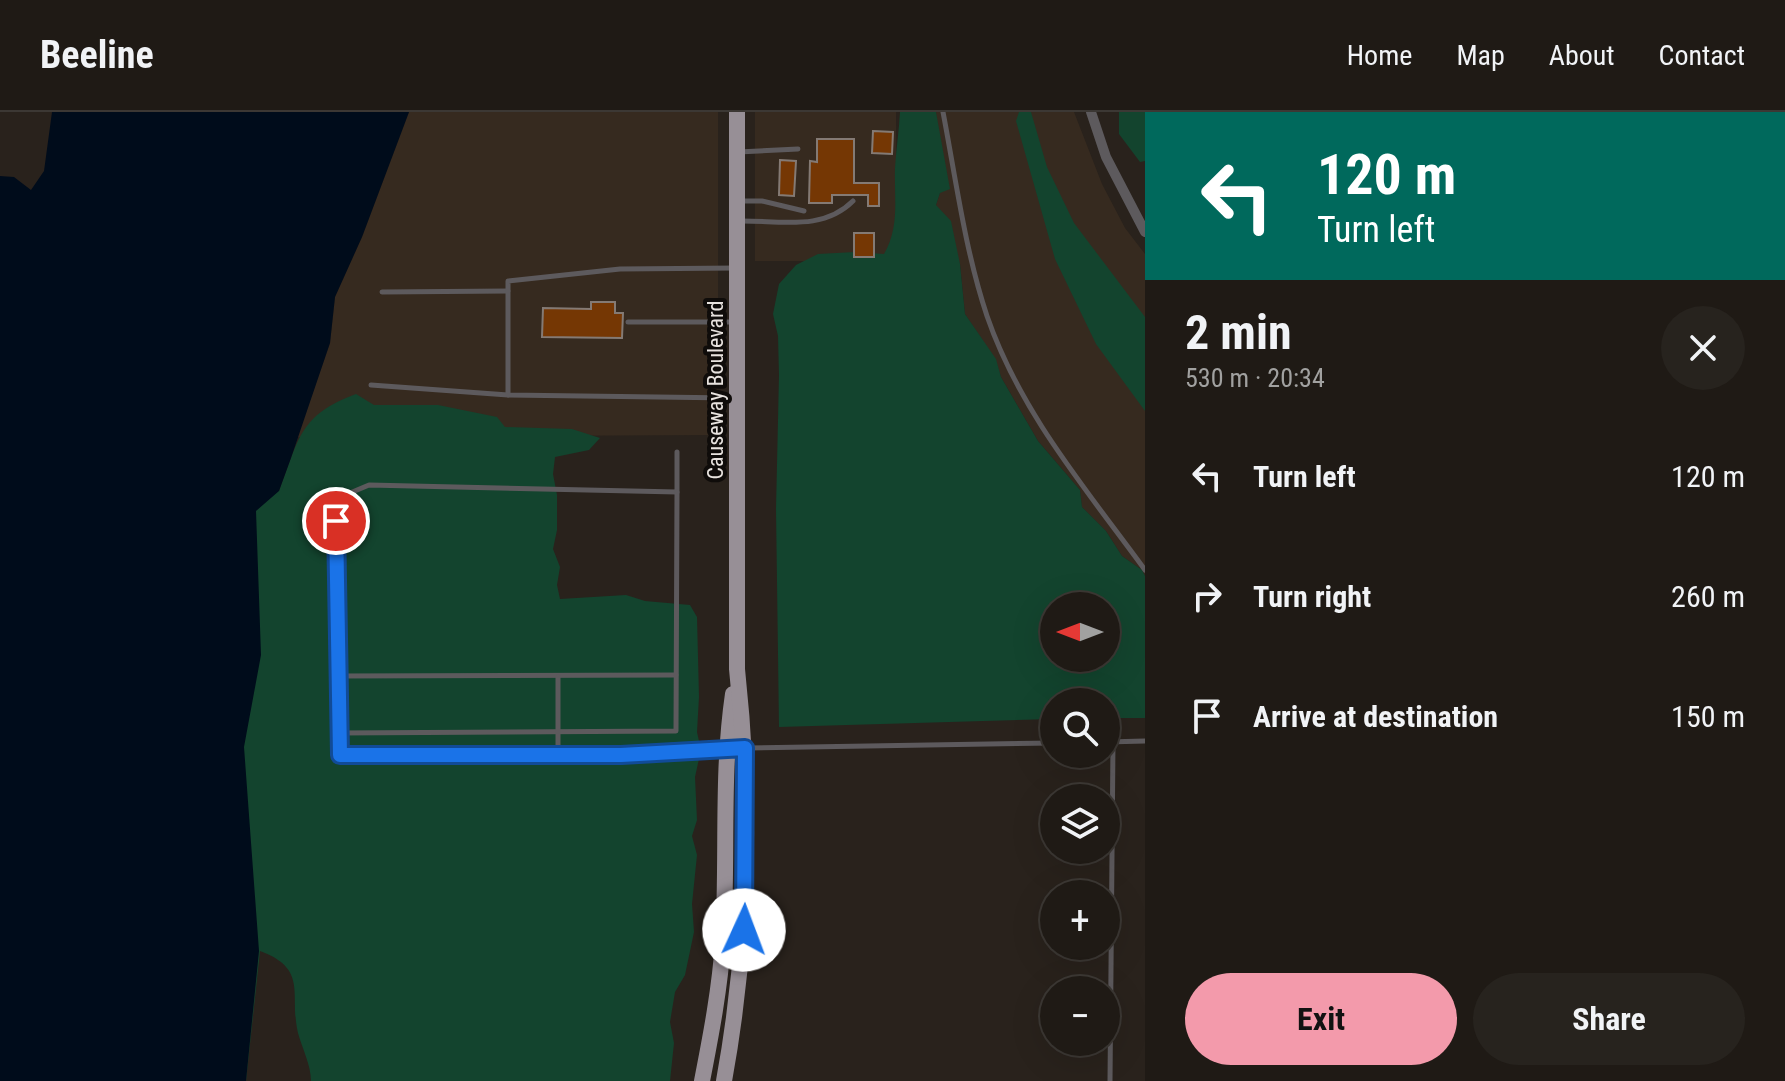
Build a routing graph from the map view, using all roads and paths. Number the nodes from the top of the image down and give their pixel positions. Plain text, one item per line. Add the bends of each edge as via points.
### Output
1 (737, 112) edge
2 (943, 112) edge
3 (1091, 112) edge
4 (798, 149) dead end
5 (737, 153) junction
6 (737, 201) junction
7 (853, 201) dead end
8 (804, 211) dead end
9 (737, 221) junction
10 (1145, 232) edge
11 (737, 268) junction
12 (508, 291) junction
13 (382, 292) dead end
14 (628, 322) dead end
15 (737, 322) junction
16 (371, 385) dead end
17 (508, 395) junction
18 (737, 398) junction
19 (677, 452) dead end
20 (677, 492) junction
21 (1145, 570) edge
22 (737, 669) junction
23 (676, 675) junction
24 (338, 676) junction
25 (558, 677) junction
26 (558, 732) junction
27 (339, 733) junction
28 (1145, 741) edge
29 (1120, 742) edge
30 (1040, 743) edge
31 (745, 748) junction
32 (725, 749) junction
33 (558, 754) junction
34 (1109, 768) edge
35 (702, 1081) edge
36 (724, 1081) edge
37 (1110, 1081) edge

1 - 5 main road, Causeway Boulevard
2 - 21 lane via 987,317 1044,433
3 - 10 street via 1106,157
4 - 5 lane
5 - 6 main road, Causeway Boulevard
6 - 8 lane
6 - 9 main road, Causeway Boulevard
7 - 9 lane via 843,211 814,222
9 - 11 main road, Causeway Boulevard
11 - 12 lane via 620,269 508,281
11 - 15 main road, Causeway Boulevard
12 - 13 lane
12 - 17 lane
14 - 15 lane
15 - 18 main road, Causeway Boulevard
16 - 17 lane
17 - 18 lane
18 - 22 main road, Causeway Boulevard
19 - 20 lane
20 - 23 lane
20 - 24 lane via 369,485 350,493 336,521
22 - 31 main road
22 - 32 main road
23 - 25 lane
23 - 26 lane via 676,731
24 - 25 lane
24 - 27 lane
25 - 26 lane
26 - 27 lane
26 - 33 lane
27 - 33 lane via 340,755
28 - 29 lane
30 - 31 lane
31 - 32 lane
31 - 36 main road via 743,962
32 - 33 lane
32 - 35 main road via 723,941
34 - 37 lane

